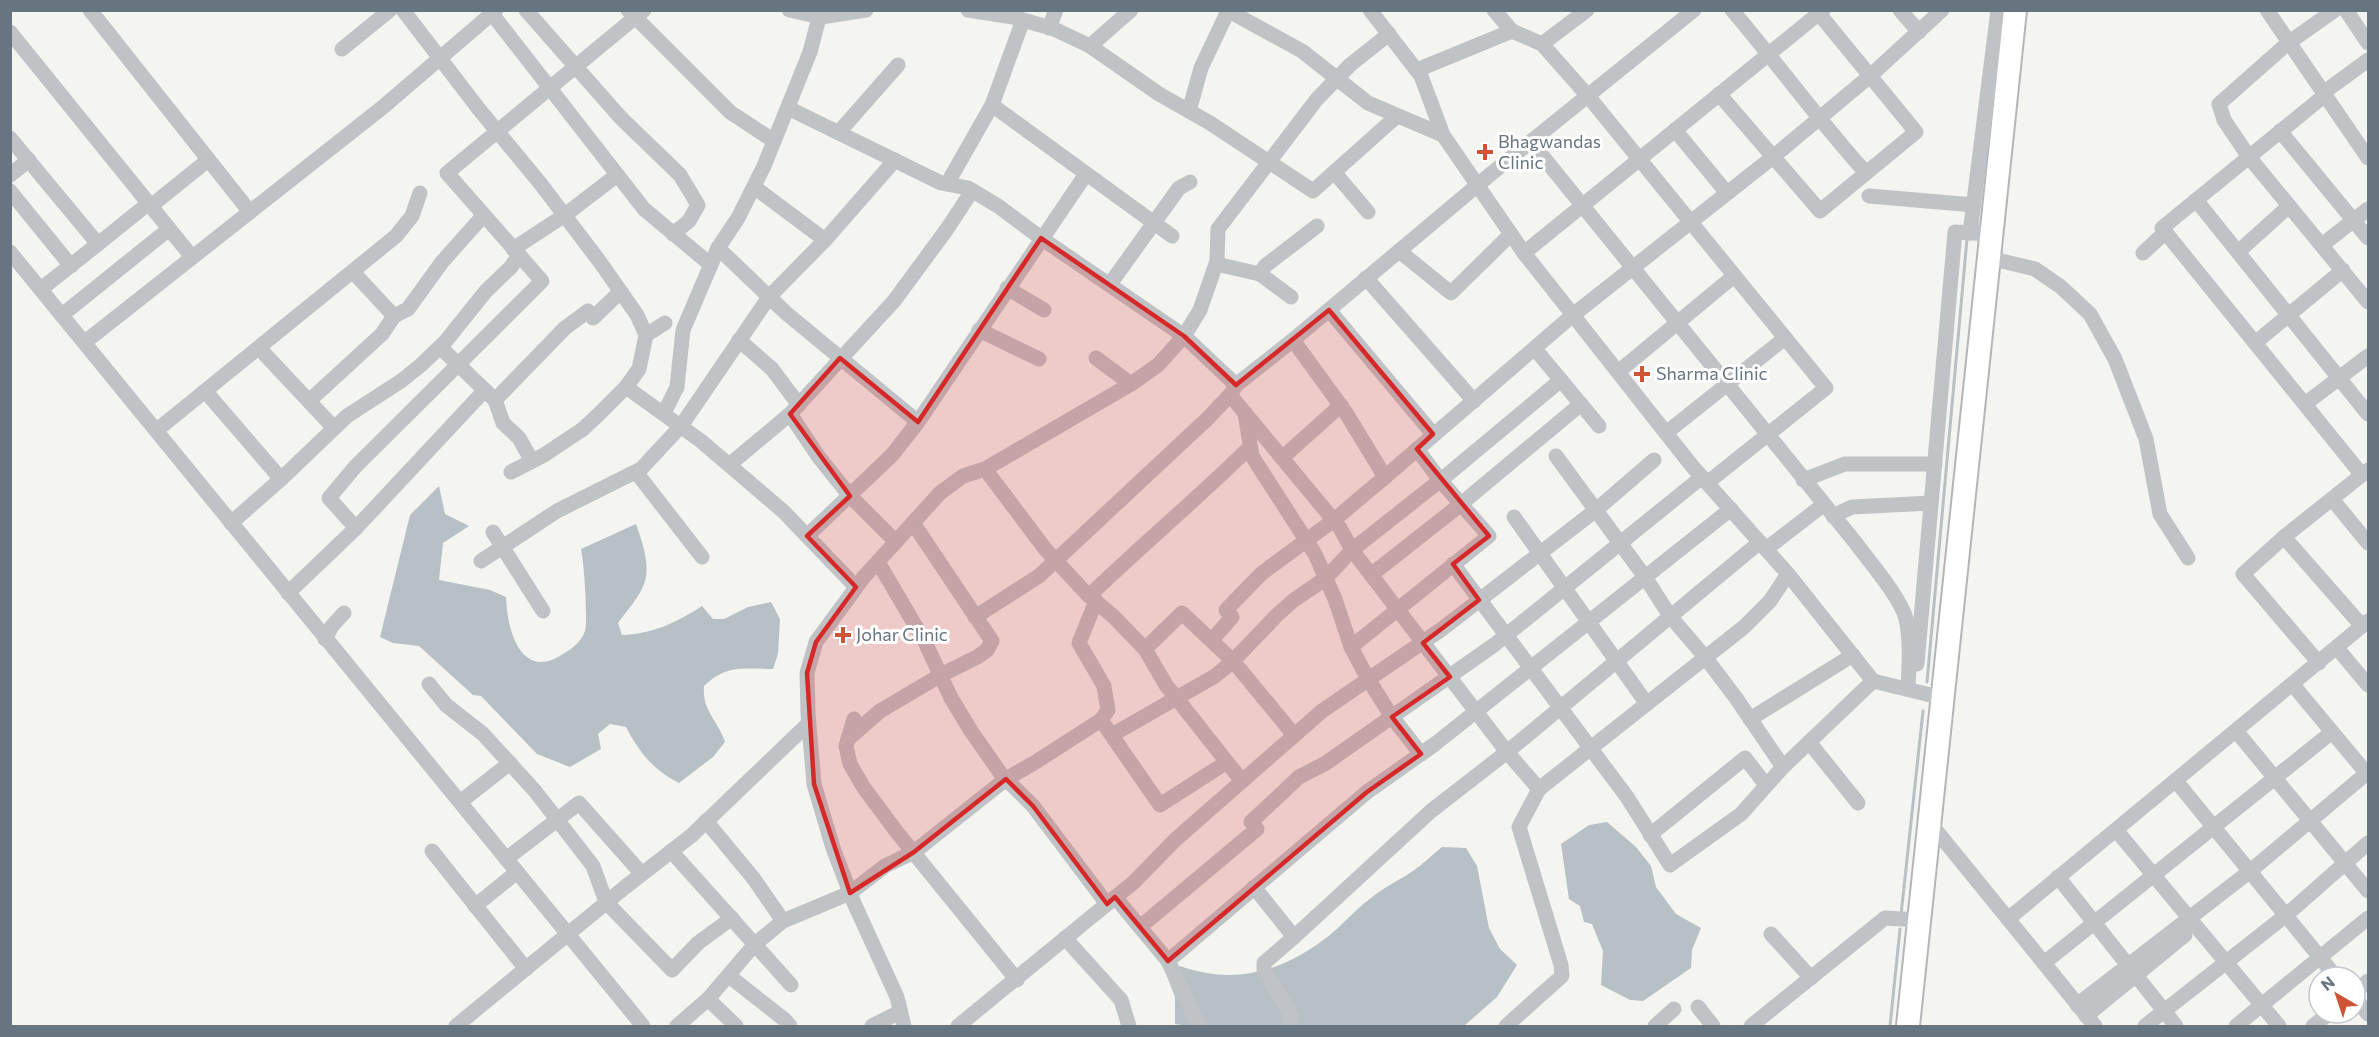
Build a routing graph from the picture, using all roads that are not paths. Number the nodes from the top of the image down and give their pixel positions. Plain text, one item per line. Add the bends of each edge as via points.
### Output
1 (90, 10) edge
2 (390, 10) edge
3 (403, 10) edge
4 (526, 10) edge
5 (789, 10) edge
6 (866, 10) edge
7 (1056, 10) edge
8 (1131, 10) edge
9 (1370, 10) edge
10 (1494, 10) edge
11 (1587, 10) edge
12 (1694, 10) edge
13 (1732, 10) edge
14 (1900, 10) edge
15 (1942, 10) edge
16 (1998, 10) edge
17 (2015, 10) edge
18 (2267, 10) edge
19 (2335, 10) edge
20 (2346, 10) edge
21 (977, 11) edge
22 (1227, 11) edge
23 (492, 12) edge
24 (1819, 12) edge
25 (636, 13) edge
26 (821, 14) edge
27 (1023, 20) junction
28 (1049, 28) junction
29 (1512, 30) junction
30 (10, 32) edge
31 (1919, 32) junction
32 (1389, 34) junction
33 (2288, 43) junction
34 (2368, 43) edge
35 (1542, 44) junction
36 (1090, 46) junction
37 (342, 49) dead end
38 (1769, 53) junction
39 (441, 58) junction
40 (2368, 60) edge
41 (898, 65) dead end
42 (574, 67) junction
43 (1417, 70) junction
44 (1870, 76) junction
45 (1338, 78) junction
46 (549, 88) junction
47 (1719, 94) junction
48 (2324, 94) junction
49 (1588, 96) junction
50 (992, 105) junction
51 (788, 108) junction
52 (1189, 111) junction
53 (1397, 116) junction
54 (1819, 118) junction
55 (1675, 130) junction
56 (497, 131) junction
57 (2280, 131) junction
58 (838, 132) junction
59 (1443, 135) junction
60 (10, 138) edge
61 (2363, 138) edge
62 (774, 141) junction
63 (1531, 142) junction
64 (1773, 157) junction
65 (2249, 157) junction
66 (2368, 158) edge
67 (1639, 159) junction
68 (28, 160) junction
69 (208, 160) junction
70 (895, 160) junction
71 (1269, 164) junction
72 (1335, 172) junction
73 (1866, 173) junction
74 (1086, 174) junction
75 (10, 175) edge
76 (617, 175) junction
77 (1190, 182) dead end
78 (947, 184) junction
79 (1478, 184) junction
80 (754, 187) junction
81 (972, 190) junction
82 (10, 191) edge
83 (420, 193) dead end
84 (1726, 193) junction
85 (1869, 196) dead end
86 (2196, 200) junction
87 (150, 205) junction
88 (1974, 205) junction
89 (1581, 206) junction
90 (2289, 206) junction
91 (2368, 209) edge
92 (250, 212) junction
93 (1368, 212) dead end
94 (565, 215) junction
95 (483, 216) junction
96 (2354, 220) junction
97 (1690, 222) junction
98 (1154, 223) junction
99 (1317, 226) dead end
100 (169, 229) junction
101 (1981, 233) junction
102 (673, 234) junction
103 (1511, 234) junction
104 (2167, 234) junction
105 (1172, 236) dead end
106 (1041, 238) junction
107 (2368, 238) edge
108 (825, 240) junction
109 (98, 244) junction
110 (2322, 245) junction
111 (718, 248) junction
112 (1399, 251) junction
113 (10, 252) edge
114 (516, 252) junction
115 (2238, 252) junction
116 (1524, 253) junction
117 (2143, 253) dead end
118 (192, 258) junction
119 (1989, 258) junction
120 (1216, 264) junction
121 (71, 266) junction
122 (711, 266) junction
123 (1633, 267) junction
124 (2343, 270) junction
125 (353, 272) junction
126 (1260, 274) junction
127 (1734, 276) junction
128 (1366, 278) junction
129 (1110, 284) junction
130 (1007, 288) junction
131 (41, 289) junction
132 (621, 292) junction
133 (769, 297) junction
134 (1291, 297) dead end
135 (2368, 302) edge
136 (1044, 310) dead end
137 (1329, 310) junction
138 (62, 315) junction
139 (1573, 315) junction
140 (2288, 315) junction
141 (394, 316) junction
142 (665, 323) dead end
143 (1679, 323) junction
144 (979, 330) junction
145 (646, 335) junction
146 (1184, 336) junction
147 (1785, 338) junction
148 (739, 340) junction
149 (1293, 340) junction
150 (85, 342) junction
151 (2255, 343) junction
152 (440, 347) junction
153 (259, 348) junction
154 (1535, 349) junction
155 (2368, 356) edge
156 (840, 358) junction
157 (1096, 358) dead end
158 (1039, 359) dead end
159 (459, 364) junction
160 (1618, 372) junction
161 (2340, 378) junction
162 (1561, 380) junction
163 (1131, 384) junction
164 (1727, 384) junction
165 (626, 387) junction
166 (1233, 390) junction
167 (206, 392) junction
168 (490, 395) junction
169 (309, 401) junction
170 (1473, 401) junction
171 (1581, 404) junction
172 (2305, 404) junction
173 (1341, 405) junction
174 (794, 409) junction
175 (664, 413) junction
176 (1245, 413) junction
177 (2368, 414) edge
178 (918, 422) junction
179 (681, 426) junction
180 (1599, 426) dead end
181 (334, 428) junction
182 (157, 430) junction
183 (1666, 433) junction
184 (1433, 434) junction
185 (1767, 434) junction
186 (1250, 447) junction
187 (1417, 449) junction
188 (1556, 456) dead end
189 (1282, 458) junction
190 (1654, 460) dead end
191 (532, 461) junction
192 (1935, 464) junction
193 (729, 465) junction
194 (985, 469) junction
195 (511, 472) dead end
196 (636, 472) junction
197 (2365, 473) edge
198 (1385, 477) junction
199 (281, 480) junction
200 (1440, 480) junction
201 (1705, 480) junction
202 (1803, 480) junction
203 (850, 496) junction
204 (2332, 499) junction
205 (1931, 503) junction
206 (1461, 504) junction
207 (1731, 509) junction
208 (1596, 510) junction
209 (1828, 510) junction
210 (1514, 517) dead end
211 (1334, 520) junction
212 (231, 522) junction
213 (913, 523) junction
214 (356, 528) junction
215 (493, 532) dead end
216 (807, 536) junction
217 (2284, 537) junction
218 (1306, 540) junction
219 (896, 542) junction
220 (1619, 542) junction
221 (2368, 543) edge
222 (502, 546) junction
223 (1763, 546) junction
224 (1352, 550) junction
225 (1539, 552) junction
226 (702, 557) dead end
227 (2188, 558) dead end
228 (481, 561) dead end
229 (1056, 561) junction
230 (878, 562) junction
231 (1453, 564) junction
232 (1788, 574) junction
233 (1371, 575) junction
234 (1645, 577) junction
235 (1326, 578) junction
236 (856, 587) junction
237 (1564, 588) junction
238 (288, 593) junction
239 (1093, 599) junction
240 (1479, 600) junction
241 (1397, 609) junction
242 (543, 611) dead end
243 (344, 613) dead end
244 (1670, 616) junction
245 (975, 617) junction
246 (1588, 623) junction
247 (2365, 624) edge
248 (1506, 635) junction
249 (325, 639) junction
250 (1212, 640) junction
251 (1423, 643) junction
252 (1351, 647) junction
253 (2337, 648) junction
254 (1145, 649) junction
255 (1853, 656) junction
256 (1706, 657) junction
257 (1233, 661) junction
258 (1615, 662) junction
259 (2319, 663) junction
260 (1530, 669) junction
261 (941, 675) junction
262 (1450, 677) junction
263 (1368, 679) junction
264 (1873, 681) junction
265 (429, 684) dead end
266 (2293, 685) junction
267 (2368, 685) edge
268 (1912, 690) junction
269 (1943, 698) junction
270 (1178, 699) junction
271 (1647, 704) junction
272 (1559, 708) junction
273 (1476, 712) junction
274 (1392, 717) junction
275 (854, 719) dead end
276 (1750, 719) junction
277 (1101, 720) junction
278 (808, 724) junction
279 (2237, 732) junction
280 (2332, 732) junction
281 (1112, 735) junction
282 (1294, 735) junction
283 (848, 739) junction
284 (1809, 742) junction
285 (1590, 748) junction
286 (1507, 752) junction
287 (1420, 754) junction
288 (1227, 762) junction
289 (510, 763) junction
290 (1783, 767) junction
291 (2368, 774) edge
292 (2275, 778) junction
293 (1006, 779) junction
294 (1242, 781) junction
295 (2176, 781) junction
296 (1766, 785) junction
297 (1539, 789) junction
298 (460, 802) junction
299 (1858, 804) dead end
300 (557, 819) junction
301 (706, 822) junction
302 (1930, 823) junction
303 (2314, 825) junction
304 (2213, 828) junction
305 (2116, 830) junction
306 (1650, 835) junction
307 (2368, 843) edge
308 (432, 851) dead end
309 (672, 851) junction
310 (914, 852) junction
311 (507, 859) junction
312 (2344, 862) junction
313 (517, 872) junction
314 (642, 874) junction
315 (2153, 874) junction
316 (2252, 876) junction
317 (2058, 877) junction
318 (1254, 887) junction
319 (2368, 891) edge
320 (850, 893) junction
321 (1111, 901) junction
322 (606, 902) junction
323 (475, 906) junction
324 (2285, 916) junction
325 (732, 918) junction
326 (2368, 918) edge
327 (2008, 919) junction
328 (1920, 920) junction
329 (783, 921) junction
330 (2193, 922) junction
331 (2094, 924) junction
332 (1140, 927) junction
333 (1771, 934) dead end
334 (568, 935) junction
335 (1294, 937) junction
336 (1065, 938) junction
337 (755, 944) junction
338 (2319, 959) junction
339 (1168, 962) junction
340 (2043, 963) junction
341 (2226, 963) junction
342 (2325, 965) edge
343 (526, 969) junction
344 (2132, 971) junction
345 (729, 976) junction
346 (1811, 978) junction
347 (1017, 980) junction
348 (791, 985) dead end
349 (708, 999) junction
350 (2261, 1006) junction
351 (1698, 1007) dead end
352 (1674, 1009) dead end
353 (2165, 1012) junction
354 (2086, 1016) edge
355 (902, 1019) edge
356 (976, 1021) edge
357 (1125, 1024) edge
358 (456, 1026) edge
359 (643, 1026) edge
360 (677, 1026) edge
361 (736, 1026) edge
362 (789, 1026) edge
363 (872, 1026) edge
364 (958, 1026) edge
365 (1200, 1026) edge
366 (1289, 1026) edge
367 (1506, 1026) edge
368 (1655, 1026) edge
369 (1713, 1026) edge
370 (1751, 1026) edge
371 (1908, 1026) edge
372 (2145, 1026) edge
373 (2175, 1026) edge
374 (2236, 1026) edge
375 (2279, 1026) edge

1 - 69 street
2 - 37 street
3 - 39 street
4 - 42 street
5 - 26 street
6 - 26 street
7 - 28 street
8 - 36 street
9 - 32 street
10 - 29 street
11 - 35 street
12 - 49 street
13 - 38 street
14 - 31 street
15 - 31 street
16 - 88 street
17 - 101 highway
18 - 33 street
19 - 33 street
20 - 34 street
21 - 27 street
22 - 45 street via 1302,51
22 - 52 street via 1201,68
23 - 39 street
23 - 46 street
24 - 38 street
24 - 44 street
25 - 42 street
25 - 62 street via 730,112
26 - 51 street
27 - 28 street
27 - 50 street
28 - 36 street
29 - 35 street
29 - 43 street
30 - 87 street
31 - 44 street
32 - 43 street
32 - 45 street
33 - 48 street
33 - 65 street via 2219,104 2224,120
35 - 49 street
36 - 52 street
38 - 47 street
38 - 54 street
39 - 56 street
39 - 92 street
40 - 48 street
41 - 58 street
42 - 46 street
42 - 102 street via 680,175 698,205 689,221
43 - 59 street
44 - 54 street
44 - 73 street via 1916,132
45 - 53 street via 1368,103
45 - 71 street via 1317,99
46 - 56 street
46 - 76 street
47 - 55 street
47 - 64 street
48 - 57 street
48 - 61 street
49 - 63 street
49 - 67 street
50 - 74 street
50 - 78 street
51 - 58 street
51 - 62 street
52 - 71 street
53 - 59 street
53 - 72 street
54 - 64 street
54 - 73 street
55 - 67 street
55 - 84 street
56 - 94 street
56 - 95 street via 447,173
57 - 65 street
57 - 96 street
58 - 70 street
59 - 79 street
60 - 68 street
61 - 66 street
62 - 80 street
63 - 79 street
63 - 89 street
64 - 73 street via 1820,211
64 - 84 street
65 - 86 street
65 - 90 street
67 - 89 street
67 - 97 street
68 - 75 street
68 - 109 street
69 - 87 street
69 - 92 street
70 - 78 street
70 - 108 street
71 - 72 street via 1313,191
71 - 120 street via 1218,229
72 - 93 street
74 - 98 street
74 - 106 street
76 - 94 street
76 - 102 street via 644,209
77 - 98 street via 1179,188
78 - 81 street
79 - 103 street
79 - 112 street
80 - 108 street
80 - 111 street
81 - 106 street
81 - 156 street via 894,301
82 - 121 street
83 - 125 street via 412,216 396,236
84 - 97 street
85 - 88 street
86 - 104 street via 2162,228
86 - 115 street
87 - 100 street
87 - 109 street
88 - 101 street
89 - 116 street
89 - 123 street
90 - 110 street
90 - 115 street
91 - 96 street
92 - 118 street
94 - 114 street
94 - 132 street
95 - 114 street
95 - 141 street via 442,262 408,309
96 - 107 street
96 - 110 street
97 - 123 street
97 - 127 street
98 - 105 street
98 - 129 street
99 - 126 street
100 - 118 street
100 - 138 street
101 - 119 highway
101 - 192 street via 1955,232
102 - 122 street
103 - 112 street via 1451,293
103 - 116 street
104 - 117 street
104 - 151 street
106 - 129 street
106 - 130 street
108 - 133 street
109 - 121 street
110 - 124 street
111 - 122 street
111 - 133 street
112 - 128 street
113 - 131 street
114 - 152 street via 511,267
114 - 159 street via 542,281
115 - 140 street
116 - 139 street
118 - 150 street
119 - 227 street via 2035,269 2090,314 2115,359 2146,439 2160,514
119 - 269 highway
120 - 126 street
120 - 146 street via 1200,310
121 - 131 street
122 - 175 street via 683,330 677,387
123 - 139 street
123 - 143 street
124 - 135 street
124 - 140 street
125 - 141 street
125 - 153 street
126 - 134 street
127 - 143 street
127 - 147 street
128 - 137 street
128 - 170 street
129 - 146 street
130 - 136 street
130 - 144 street
131 - 138 street
132 - 145 street
132 - 168 street via 564,328
133 - 148 street
133 - 156 street
137 - 149 street
137 - 184 street
138 - 150 street
139 - 154 street
139 - 160 street
140 - 151 street
140 - 161 street
141 - 169 street via 382,334
142 - 145 street
143 - 160 street
143 - 164 street
144 - 158 street
144 - 178 street
145 - 165 street via 639,369
146 - 163 street via 1158,365
146 - 166 street
147 - 164 street
147 - 185 street via 1826,388
148 - 174 street via 772,369
148 - 179 street
149 - 166 street
149 - 173 street
150 - 182 street
151 - 172 street
152 - 159 street
152 - 181 street via 401,381
153 - 167 street
153 - 169 street
154 - 162 street
154 - 170 street
155 - 161 street
156 - 174 street
156 - 178 street
157 - 163 street
159 - 168 street
159 - 214 street via 329,498
160 - 183 street
161 - 172 street
161 - 177 street
162 - 171 street
162 - 200 street
163 - 194 street
164 - 183 street
164 - 185 street
165 - 175 street
165 - 191 street via 583,429
166 - 176 street
166 - 229 street
167 - 182 street
167 - 199 street
168 - 191 street via 503,423 519,438
168 - 214 street
169 - 181 street
170 - 184 street
171 - 180 street
171 - 206 street
172 - 197 street
173 - 189 street
173 - 198 street
174 - 193 street
174 - 203 street via 818,456
175 - 179 street
176 - 186 street
176 - 189 street
178 - 203 street
179 - 193 street
179 - 196 street
181 - 199 street
182 - 212 street
183 - 201 street
184 - 187 street
185 - 201 street
185 - 202 street
186 - 218 street
186 - 239 street via 1143,544
187 - 198 street
187 - 200 street
188 - 208 street
189 - 211 street
190 - 208 street
191 - 195 street
192 - 202 street via 1845,464
192 - 205 street
193 - 216 street
194 - 213 street via 955,482
194 - 229 street
196 - 222 street via 557,511
196 - 226 street
197 - 204 street
198 - 211 street
199 - 212 street
200 - 206 street
200 - 224 street
201 - 207 street
201 - 220 street
202 - 209 street
203 - 216 street
203 - 219 street
204 - 217 street
204 - 221 street
205 - 209 street
205 - 268 street
206 - 231 street via 1489,536
206 - 233 street
207 - 223 street
207 - 234 street
208 - 220 street
208 - 225 street
209 - 223 street
209 - 268 street via 1892,592 1906,617
210 - 225 street
211 - 218 street
211 - 224 street
212 - 238 street
213 - 219 street
213 - 245 street
214 - 238 street
215 - 222 street
216 - 236 street
217 - 247 street
217 - 259 street via 2243,574
218 - 235 street
218 - 250 street via 1262,573 1226,610 1232,617
219 - 230 street
220 - 234 street
220 - 237 street
222 - 228 street
222 - 242 street
223 - 232 street
223 - 244 street
224 - 233 street
224 - 235 street
225 - 237 street
225 - 240 street
229 - 239 street
229 - 245 street
230 - 236 street
230 - 261 street
231 - 240 street
231 - 241 street
232 - 255 street
232 - 256 street via 1770,601
233 - 241 street
234 - 244 street
234 - 246 street
235 - 252 street
235 - 257 street via 1277,615
236 - 278 street via 816,642 807,673
237 - 246 street
237 - 248 street
238 - 249 street
239 - 254 street
239 - 277 street via 1079,643 1104,686 1108,710
240 - 248 street
240 - 251 street
241 - 251 street
241 - 252 street
243 - 249 street
244 - 256 street
244 - 258 street
245 - 261 street via 992,641 987,650
246 - 258 street
246 - 260 street
247 - 253 street
248 - 260 street
248 - 262 street
249 - 298 street
250 - 254 street via 1182,613
250 - 257 street
251 - 262 street
251 - 263 street
252 - 263 street
253 - 259 street
253 - 267 street
254 - 270 street
255 - 264 street
255 - 276 street
256 - 271 street
256 - 276 street
257 - 270 street
257 - 282 street
258 - 271 street
258 - 272 street
259 - 266 street
260 - 272 street
260 - 273 street
261 - 283 street via 880,711
261 - 293 street via 971,731
262 - 273 street
262 - 274 street
263 - 274 street
263 - 282 street
264 - 268 street
264 - 284 street
265 - 289 street via 446,705 483,734
266 - 279 street
266 - 280 street
268 - 269 street
269 - 302 highway
270 - 281 street
270 - 288 street
271 - 285 street
272 - 285 street
272 - 286 street
273 - 286 street
273 - 287 street
274 - 287 street
274 - 332 street via 1299,777 1254,825
275 - 283 street
276 - 290 street
277 - 281 street
277 - 293 street
278 - 301 street
278 - 320 street via 814,784
279 - 292 street
279 - 295 street
280 - 291 street
280 - 292 street
281 - 288 street via 1160,805
282 - 294 street
283 - 310 street via 850,764 864,788
284 - 290 street
284 - 299 street
285 - 297 street
285 - 306 street via 1627,796
286 - 297 street
286 - 335 street via 1431,811
287 - 318 street via 1367,792
288 - 294 street
289 - 298 street
289 - 300 street
290 - 296 street
291 - 303 street
292 - 303 street
292 - 304 street
293 - 310 street
293 - 321 street
294 - 321 street
295 - 304 street
295 - 305 street
296 - 306 street via 1745,758
296 - 306 street via 1741,814 1670,865
297 - 367 street via 1519,827 1562,976
298 - 311 street
300 - 311 street
300 - 314 street via 579,803
300 - 322 street via 592,866
301 - 309 street
301 - 329 street
302 - 327 street
302 - 328 highway
303 - 312 street
303 - 316 street
304 - 315 street
304 - 316 street
305 - 315 street
305 - 317 street
307 - 312 street
308 - 323 street
309 - 314 street
309 - 325 street
310 - 320 street via 885,866
310 - 347 street
311 - 313 street
312 - 319 street
312 - 324 street
313 - 323 street
313 - 334 street
314 - 322 street
315 - 330 street
315 - 331 street
316 - 324 street
316 - 330 street
317 - 327 street
317 - 331 street
318 - 335 street
318 - 339 street
320 - 329 street
320 - 355 street via 897,997
321 - 332 street
321 - 336 street
322 - 325 street via 672,969
322 - 334 street
323 - 343 street
324 - 338 street
324 - 341 street
325 - 337 street
326 - 338 street
327 - 340 street
328 - 346 street via 1885,918
328 - 371 highway
329 - 337 street
330 - 341 street
330 - 344 street
331 - 340 street
331 - 344 street
332 - 339 street
333 - 346 street
334 - 343 street
334 - 359 street
335 - 366 street via 1264,963 1264,970 1292,1016
336 - 347 street
336 - 357 street via 1122,1000
337 - 345 street
337 - 348 street
338 - 342 street
338 - 350 street
339 - 365 street
340 - 354 street
341 - 350 street
341 - 353 street
343 - 358 street
344 - 353 street
344 - 354 street
345 - 349 street
345 - 362 street
346 - 370 street
347 - 356 street
349 - 360 street
349 - 361 street
350 - 374 street
350 - 375 street
351 - 369 street
352 - 368 street
353 - 372 street
353 - 373 street
355 - 363 street
356 - 364 street

